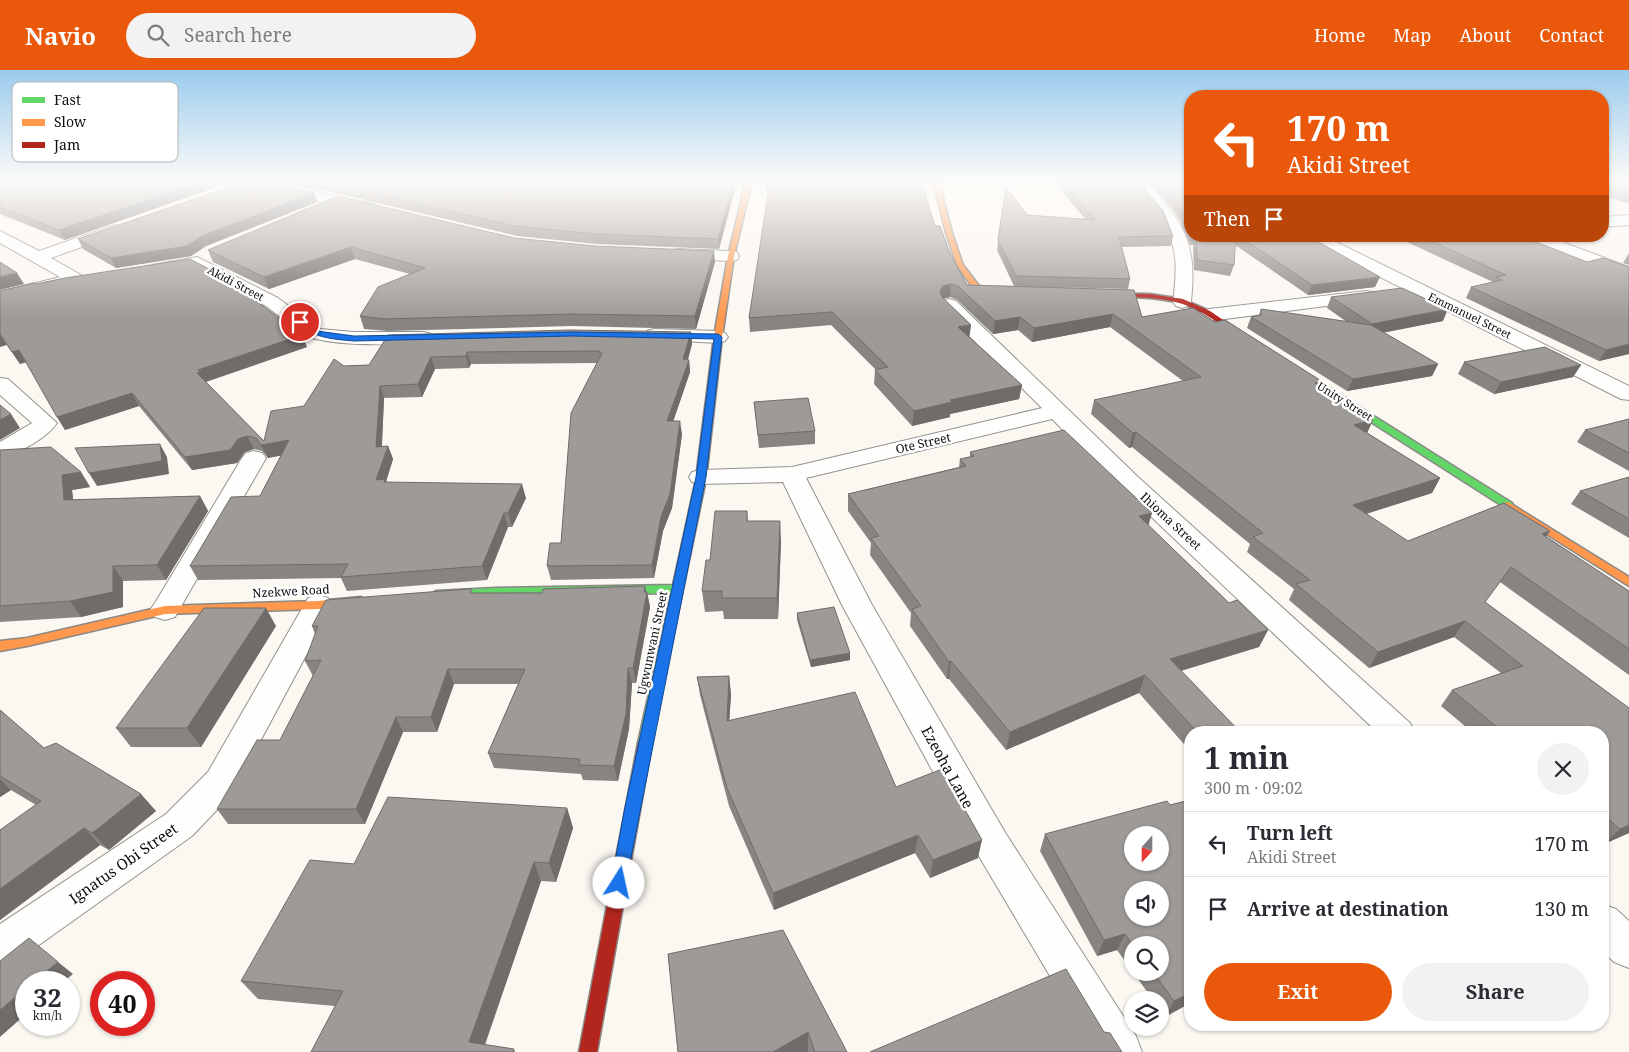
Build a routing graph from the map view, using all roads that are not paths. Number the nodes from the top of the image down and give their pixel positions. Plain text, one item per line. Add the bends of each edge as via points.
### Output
1 (125, 227) edge
2 (738, 227) edge
3 (947, 227) edge
4 (1173, 227) edge
5 (0, 236) edge
6 (1323, 242) edge
7 (1546, 242) edge
8 (662, 254) edge
9 (731, 256) junction
10 (39, 257) junction
11 (144, 272) edge
12 (1629, 273) edge
13 (1417, 289) junction
14 (1022, 293) edge
15 (1091, 295) edge
16 (0, 297) edge
17 (1182, 302) junction
18 (949, 305) edge
19 (1209, 315) junction
20 (641, 335) edge
21 (718, 337) junction
22 (446, 338) edge
23 (1260, 347) edge
24 (1285, 363) edge
25 (0, 384) edge
26 (1629, 394) edge
27 (1055, 412) junction
28 (0, 451) edge
29 (254, 458) dead end
30 (792, 474) junction
31 (701, 477) junction
32 (1629, 582) edge
33 (677, 589) junction
34 (424, 596) edge
35 (376, 600) edge
36 (318, 605) junction
37 (165, 610) junction
38 (0, 646) edge
39 (1392, 726) edge
40 (1609, 929) edge
41 (0, 948) edge
42 (1629, 948) edge
43 (588, 1052) edge
44 (1120, 1052) edge

1 - 10 street
2 - 9 street, Ugwunwani Street
3 - 14 street via 960,265 977,288
4 - 17 street via 1183,250 1185,280
5 - 10 street
6 - 13 street, Emmanuel Street
7 - 12 street
8 - 9 street
9 - 21 street, Ugwunwani Street
10 - 16 street via 82,278
11 - 22 street, Akidi Street via 205,257 314,333 354,338
13 - 19 street
13 - 26 street, Emmanuel Street
15 - 17 street via 1160,297
17 - 19 street
18 - 27 street, Ihioma Street
19 - 23 street
20 - 21 street
21 - 31 street, Ugwunwani Street
24 - 32 street, Unity Street
25 - 28 street via 46,423 38,431
27 - 30 street, Ote Street
27 - 39 street, Ihioma Street
29 - 37 street
30 - 31 street, Ote Street
30 - 44 street, Ezeoha Lane via 857,605 993,846
31 - 33 street, Ugwunwani Street
33 - 34 street via 473,592
33 - 43 street, Ugwunwani Street via 632,807
35 - 36 street, Nzekwe Road
36 - 37 street, Nzekwe Road
36 - 41 street, Ignatus Obi Street via 220,783 178,825
37 - 38 street, Nzekwe Road
40 - 42 street

